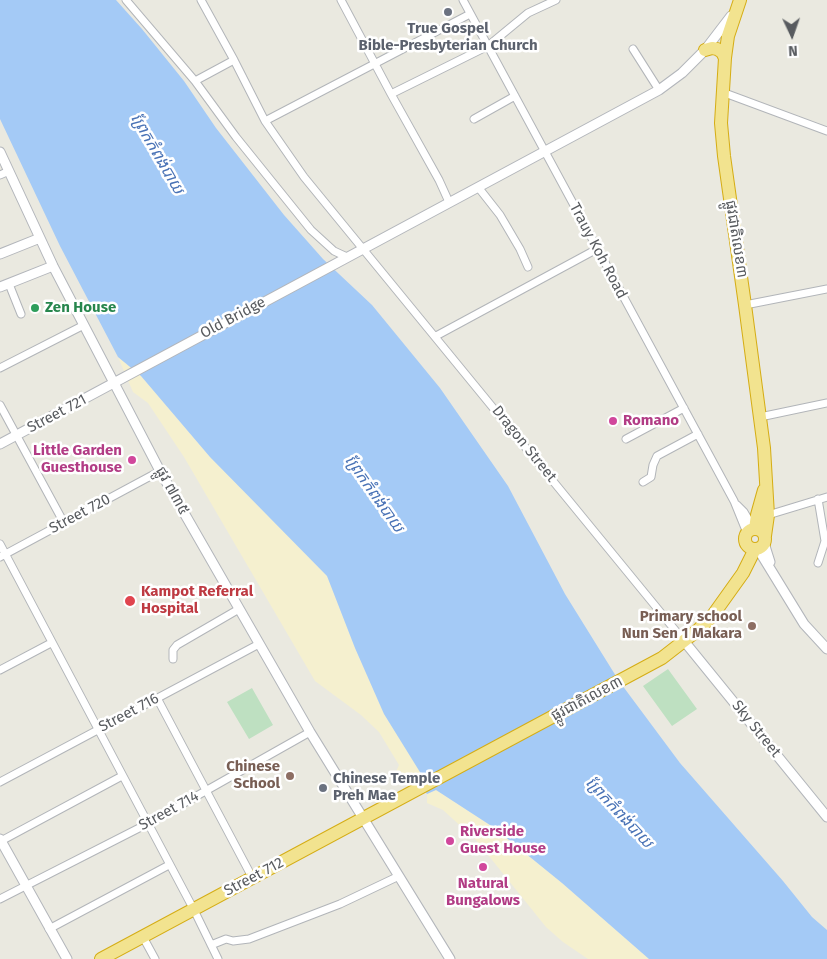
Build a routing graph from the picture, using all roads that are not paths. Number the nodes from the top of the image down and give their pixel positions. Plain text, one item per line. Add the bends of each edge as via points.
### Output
1 (126, 0) edge
2 (201, 0) edge
3 (341, 0) edge
4 (463, 0) edge
5 (556, 0) edge
6 (738, 4) edge
7 (470, 14) junction
8 (488, 46) junction
9 (633, 49) dead end
10 (705, 50) junction
11 (725, 58) junction
12 (234, 60) junction
13 (374, 63) junction
14 (195, 81) junction
15 (659, 90) junction
16 (722, 92) junction
17 (391, 94) junction
18 (515, 96) junction
19 (474, 119) dead end
20 (265, 121) junction
21 (827, 131) edge
22 (0, 152) edge
23 (545, 152) junction
24 (4, 173) edge
25 (478, 187) junction
26 (449, 202) junction
27 (40, 238) junction
28 (363, 248) junction
29 (597, 249) junction
30 (0, 254) edge
31 (345, 258) junction
32 (53, 266) junction
33 (528, 267) dead end
34 (4, 286) edge
35 (827, 289) edge
36 (745, 305) junction
37 (21, 314) dead end
38 (84, 325) junction
39 (436, 336) junction
40 (0, 368) edge
41 (114, 383) junction
42 (827, 403) edge
43 (0, 405) edge
44 (684, 408) junction
45 (760, 416) junction
46 (698, 434) junction
47 (16, 435) junction
48 (626, 440) dead end
49 (0, 444) edge
50 (160, 471) junction
51 (766, 480) junction
52 (643, 482) dead end
53 (827, 497) edge
54 (818, 500) junction
55 (768, 515) junction
56 (64, 523) junction
57 (756, 539) junction
58 (0, 544) edge
59 (3, 556) edge
60 (818, 563) dead end
61 (239, 609) junction
62 (684, 642) junction
63 (52, 643) junction
64 (259, 644) junction
65 (827, 649) edge
66 (173, 659) dead end
67 (0, 670) edge
68 (157, 698) junction
69 (97, 730) junction
70 (310, 732) junction
71 (122, 776) junction
72 (0, 782) edge
73 (206, 791) junction
74 (407, 795) joint
75 (827, 816) edge
76 (364, 819) junction
77 (147, 824) junction
78 (1, 840) edge
79 (170, 866) junction
80 (399, 876) junction
81 (252, 878) junction
82 (26, 886) junction
83 (0, 899) edge
84 (194, 910) junction
85 (49, 929) junction
86 (143, 937) junction
87 (211, 945) junction
88 (66, 959) edge
89 (101, 959) edge
90 (155, 959) edge
91 (218, 959) edge
92 (450, 959) edge

1 - 14 street
2 - 12 street, Dragon Street
3 - 13 street
4 - 7 street, Trauy Koh Road
5 - 8 street via 528,12
6 - 10 street, Old Bridge
6 - 11 highway, ផ្លូវជាតិលេខ៣
7 - 8 street, Trauy Koh Road
7 - 13 street
8 - 17 street
8 - 18 street, Trauy Koh Road
9 - 15 street
10 - 11 highway via 717,49
10 - 15 street, Old Bridge
11 - 16 highway, ផ្លូវជាតិលេខ៣
12 - 14 street
12 - 20 street, Dragon Street
13 - 17 street
13 - 20 street
14 - 31 street via 311,230
15 - 23 street, Old Bridge
16 - 21 street
16 - 36 highway, ផ្លូវជាតិលេខ៣ via 724,156
17 - 26 street
18 - 19 street
18 - 23 street, Trauy Koh Road
20 - 28 street, Dragon Street via 304,177
22 - 24 street, ផ្លូវ ៧៣៥
23 - 25 street, Old Bridge
23 - 29 street, Trauy Koh Road
24 - 27 street, ផ្លូវ ៧៣៥
25 - 26 street, Old Bridge
25 - 33 street via 500,215
26 - 28 street, Old Bridge
27 - 30 street
27 - 32 street, ផ្លូវ ៧៣៥
28 - 31 street, Old Bridge
28 - 39 street, Dragon Street
29 - 39 street
29 - 44 street, Trauy Koh Road
31 - 41 street, Old Bridge
32 - 34 street
32 - 38 street, ផ្លូវ ៧៣៥
34 - 37 street
35 - 36 street
36 - 45 highway, ផ្លូវជាតិលេខ៣
38 - 40 street
38 - 41 street, ផ្លូវ ៧៣៥
39 - 62 street, Dragon Street
41 - 47 street, Street 721
41 - 50 street, ផ្លូវ ៧៣៥
42 - 45 street
43 - 47 street
44 - 46 street, Trauy Koh Road
44 - 48 street
45 - 51 highway, ផ្លូវជាតិលេខ៣
46 - 52 street via 657,456 651,477
46 - 57 street, Trauy Koh Road via 734,501 744,512
47 - 49 street, Street 721
47 - 56 street
50 - 56 street, Street 720
50 - 61 street, ផ្លូវ ៧៣៥
51 - 55 highway, ផ្លូវជាតិលេខ៣
51 - 57 highway, ផ្លូវជាតិលេខ៣ via 757,515
53 - 54 street
54 - 55 street
54 - 60 street via 825,541
55 - 57 highway, ផ្លូវជាតិលេខ៣ via 767,531
56 - 59 street, Street 720
57 - 62 highway, ផ្លូវជាតិលេខ៣ via 744,572 713,615
57 - 65 street via 804,624
58 - 59 street
59 - 63 street
61 - 64 street, ផ្លូវ ៧៣៥
61 - 66 street via 177,645
62 - 74 highway, ផ្លូវជាតិលេខ៣ via 630,676
62 - 75 street, Sky Street
63 - 67 street
63 - 69 street
64 - 68 street, Street 716
64 - 70 street, ផ្លូវ ៧៣៥
68 - 69 street, Street 716
68 - 73 street
69 - 71 street
69 - 72 street, Street 716
70 - 73 street, Street 714
70 - 76 street, ផ្លូវ ៧៣៥
71 - 77 street
71 - 78 street
73 - 77 street, Street 714
73 - 81 street
74 - 76 highway, Street 712
76 - 80 street, ផ្លូវ ៧៣៥
76 - 81 highway, Street 712
77 - 79 street
77 - 82 street, Street 714
78 - 82 street
79 - 84 street
79 - 85 street
80 - 87 street via 340,904 249,939 226,939
80 - 92 street, ផ្លូវ ៧៣៥
81 - 84 highway, Street 712
82 - 83 street, Street 714
82 - 85 street
84 - 86 highway, Street 712
84 - 87 street
85 - 88 street
86 - 89 highway, Street 712
86 - 90 street
87 - 91 street

